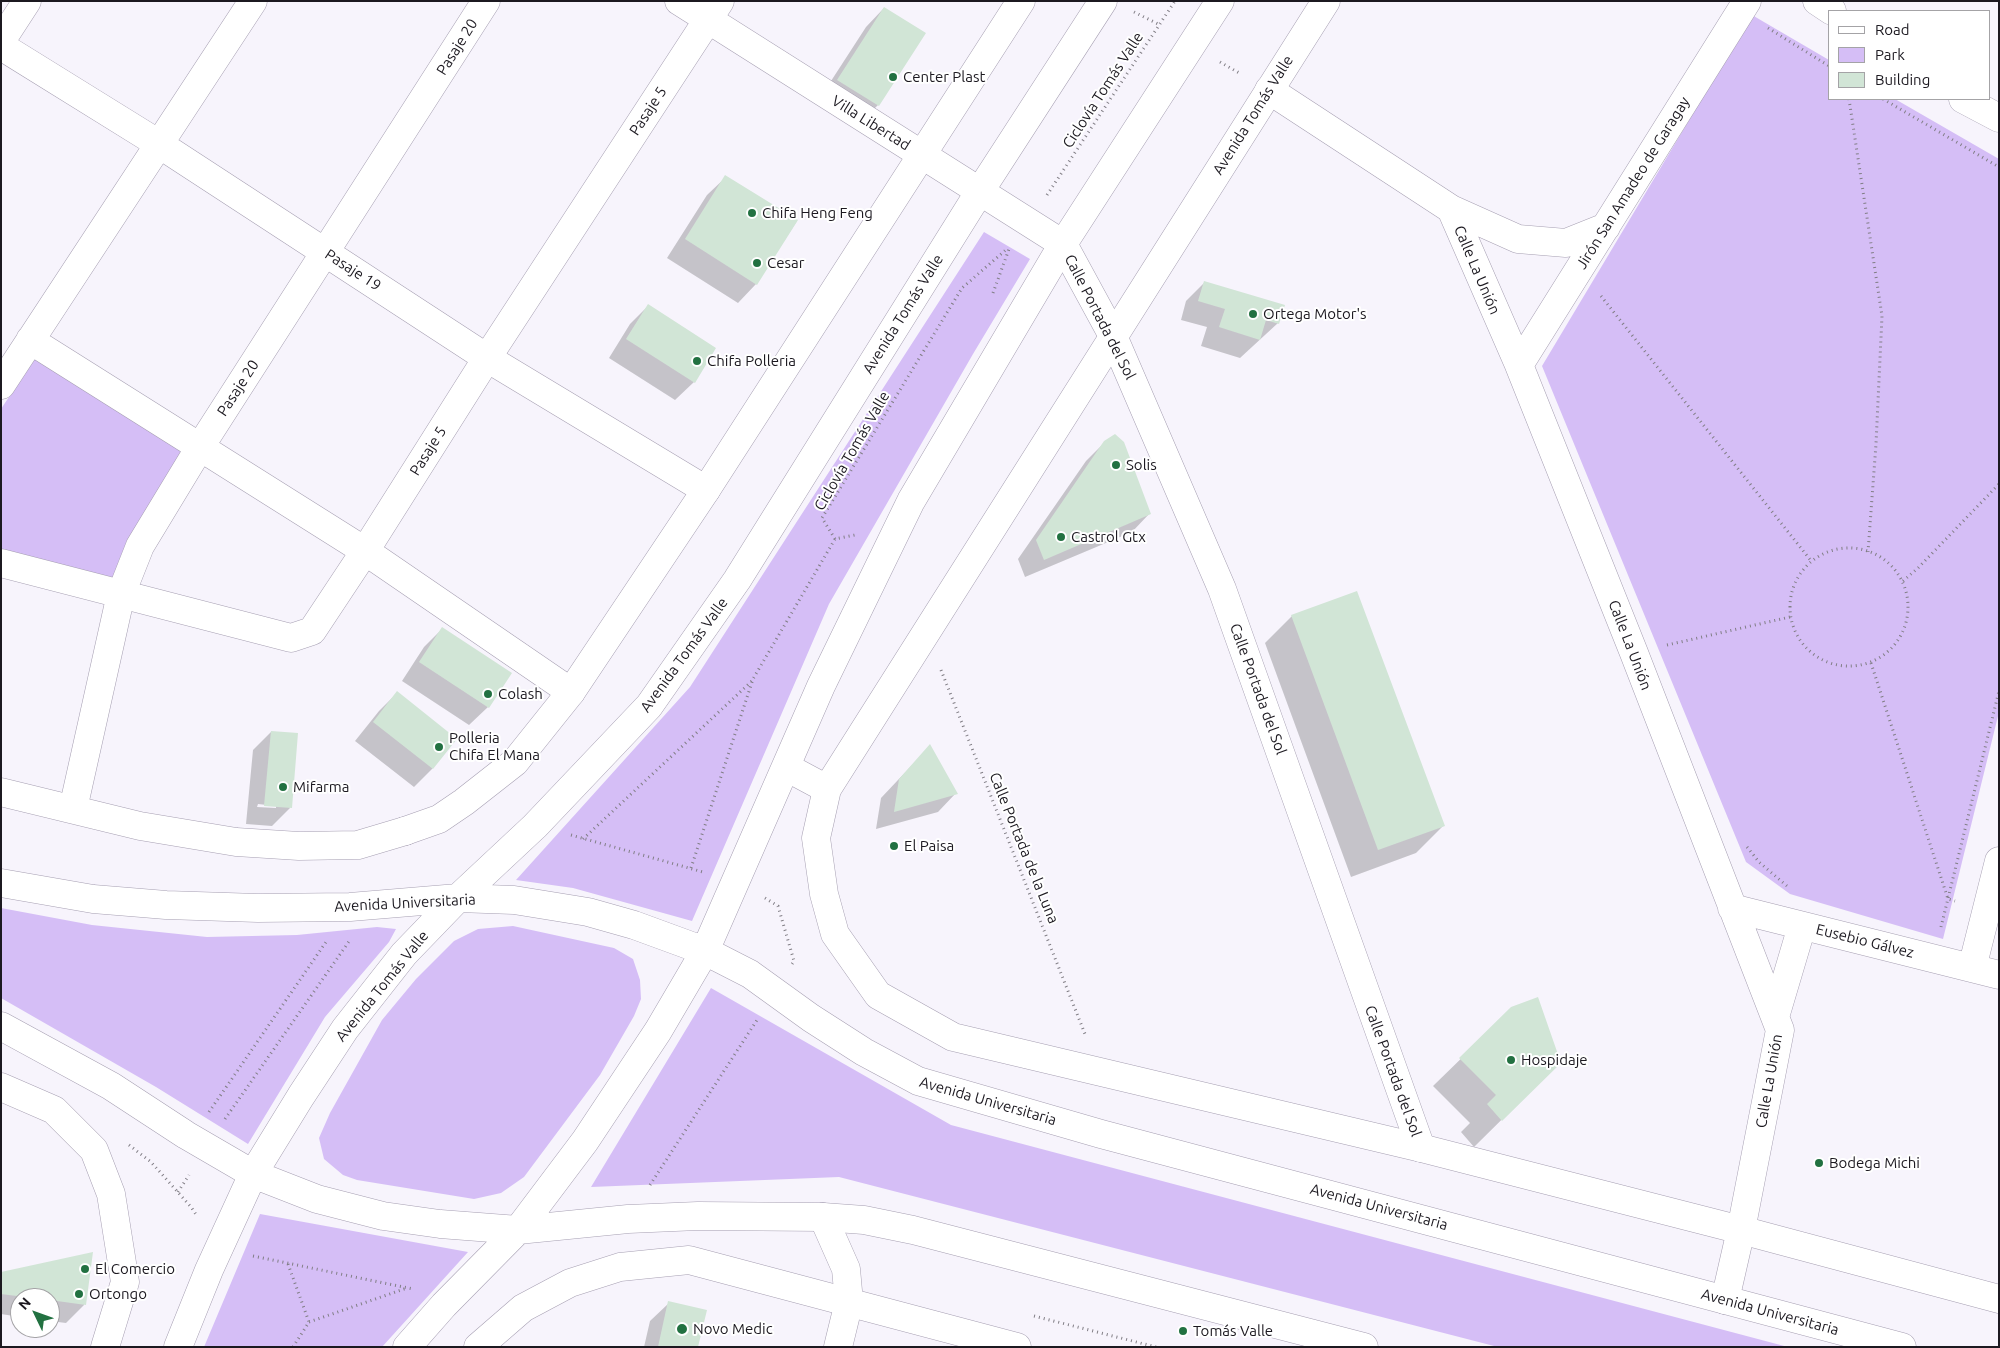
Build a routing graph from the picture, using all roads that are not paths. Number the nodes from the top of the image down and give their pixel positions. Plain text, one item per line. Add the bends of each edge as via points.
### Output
1 (27, 1) edge
2 (253, 1) edge
3 (486, 1) edge
4 (679, 1) edge
5 (1021, 1) edge
6 (1103, 1) edge
7 (1220, 1) edge
8 (1326, 1) edge
9 (1748, 1) edge
10 (1817, 1) edge
11 (714, 10) edge
12 (1830, 10) edge
13 (1, 41) edge
14 (1, 46) edge
15 (1269, 90) junction
16 (1965, 100) edge
17 (1999, 118) edge
18 (159, 144) junction
19 (923, 156) junction
20 (980, 191) junction
21 (1451, 209) junction
22 (1606, 227) junction
23 (1063, 244) junction
24 (326, 252) junction
25 (1113, 336) junction
26 (30, 340) junction
27 (487, 358) junction
28 (1519, 365) junction
29 (1, 385) edge
30 (200, 447) junction
31 (706, 490) junction
32 (365, 551) junction
33 (1, 563) edge
34 (121, 594) junction
35 (571, 692) junction
36 (786, 767) junction
37 (827, 789) junction
38 (1, 792) edge
39 (73, 809) junction
40 (1999, 861) edge
41 (1, 883) edge
42 (458, 898) junction
43 (1732, 908) junction
44 (1802, 926) junction
45 (705, 951) junction
46 (1972, 968) junction
47 (1999, 975) edge
48 (1775, 1017) junction
49 (1, 1026) edge
50 (1, 1087) edge
51 (1421, 1148) junction
52 (253, 1174) junction
53 (823, 1217) junction
54 (518, 1230) junction
55 (1741, 1230) junction
56 (1999, 1299) edge
57 (1725, 1300) junction
58 (849, 1302) junction
59 (105, 1347) edge
60 (178, 1347) edge
61 (408, 1347) edge
62 (478, 1347) edge
63 (838, 1347) edge
64 (1017, 1347) edge
65 (1364, 1347) edge
66 (1902, 1347) edge

1 - 13 main road
2 - 18 main road
3 - 24 main road, Pasaje 20
4 - 11 main road, Villa Libertad
5 - 19 main road
6 - 20 main road, Avenida Tomás Valle
7 - 23 main road
8 - 15 main road, Avenida Tomás Valle
9 - 22 main road, Jirón San Amadeo de Garagay
10 - 12 main road
11 - 19 main road, Villa Libertad
11 - 27 main road, Pasaje 5
14 - 18 main road, Pasaje 19
15 - 21 main road, Calle La Unión
15 - 25 main road, Avenida Tomás Valle
16 - 17 main road
18 - 24 main road, Pasaje 19
18 - 26 main road
19 - 20 main road, Villa Libertad
19 - 31 main road
20 - 23 main road, Villa Libertad
20 - 42 main road, Avenida Tomás Valle via 737,580 650,706 535,826
21 - 22 main road via 1518,240 1566,243
21 - 28 main road, Calle La Unión
22 - 28 main road, Jirón San Amadeo de Garagay
23 - 25 main road, Calle Portada del Sol
23 - 36 main road via 911,501 821,686
24 - 27 main road, Pasaje 19
24 - 30 main road, Pasaje 20
25 - 37 main road, Avenida Tomás Valle
25 - 51 main road, Calle Portada del Sol via 1222,590
26 - 29 main road
26 - 30 main road
27 - 31 main road, Pasaje 19
27 - 32 main road, Pasaje 5
28 - 43 main road, Calle La Unión
30 - 32 main road
30 - 34 main road, Pasaje 20 via 140,546
31 - 35 main road
32 - 34 main road, Pasaje 5 via 312,631 291,638
32 - 35 main road
33 - 34 main road, Pasaje 5
34 - 39 main road, Pasaje 20
35 - 39 main road via 515,762 464,802 438,819 358,845 236,842 140,826
36 - 37 main road
36 - 45 main road
37 - 51 main road, Avenida Tomás Valle via 816,838 824,894 835,934 878,995 953,1037
38 - 39 main road
40 - 46 main road
41 - 42 main road, Avenida Universitaria via 93,899 166,905 258,908 374,905
42 - 45 main road, Avenida Universitaria via 514,900 588,912
42 - 52 main road, Avenida Tomás Valle via 404,954 345,1029
43 - 44 main road, Eusebio Gálvez
43 - 48 main road, Calle La Unión
44 - 46 main road, Eusebio Gálvez
44 - 48 main road
45 - 54 main road via 628,1077
45 - 57 main road, Avenida Universitaria via 750,974 810,1018 918,1081 1101,1134
46 - 47 main road, Eusebio Gálvez
48 - 55 main road, Calle La Unión via 1780,1030
49 - 52 main road via 111,1086
50 - 59 main road via 54,1110 94,1150 111,1194 124,1282
51 - 55 main road
52 - 54 main road via 317,1199 383,1216
52 - 60 main road, Avenida Tomás Valle
53 - 54 main road via 698,1216
53 - 58 main road via 846,1269
53 - 65 main road via 864,1220 913,1230
54 - 61 main road
55 - 56 main road
55 - 57 main road, Calle La Unión
57 - 66 main road, Avenida Universitaria
58 - 62 main road via 688,1260 620,1267 570,1283 523,1308
58 - 63 main road
58 - 64 main road

